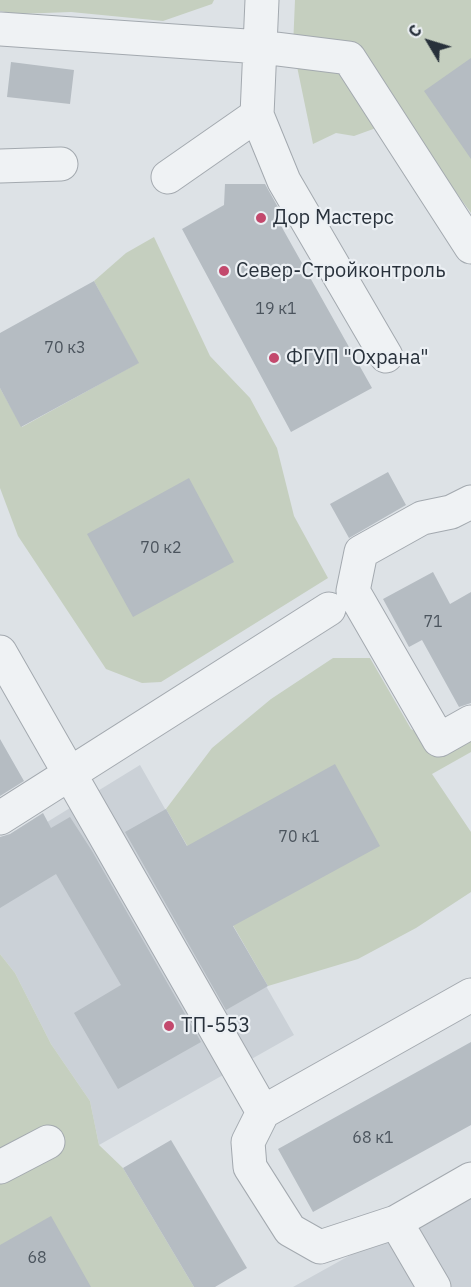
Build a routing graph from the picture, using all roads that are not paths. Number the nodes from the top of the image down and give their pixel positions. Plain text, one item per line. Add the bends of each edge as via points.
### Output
1 (262, 0) edge
2 (0, 29) edge
3 (261, 47) junction
4 (257, 115) junction
5 (61, 164) dead end
6 (0, 166) edge
7 (168, 177) dead end
8 (471, 247) edge
9 (386, 356) dead end
10 (471, 502) edge
11 (329, 609) dead end
12 (0, 652) edge
13 (471, 722) edge
14 (69, 776) junction
15 (0, 818) edge
16 (471, 995) edge
17 (263, 1113) junction
18 (48, 1142) dead end
19 (0, 1167) edge
20 (471, 1179) edge
21 (396, 1222) junction
22 (435, 1287) edge

1 - 3 lane
2 - 3 lane
3 - 4 lane
3 - 8 lane via 349,58
4 - 7 lane
4 - 9 lane via 284,181
5 - 6 lane
10 - 13 lane via 451,512 422,518 361,552 353,591 439,740
11 - 14 lane
12 - 14 lane
14 - 15 lane
14 - 17 lane
16 - 17 lane
17 - 21 lane via 248,1142 250,1167 290,1230 320,1247
18 - 19 lane
20 - 21 lane
21 - 22 lane

